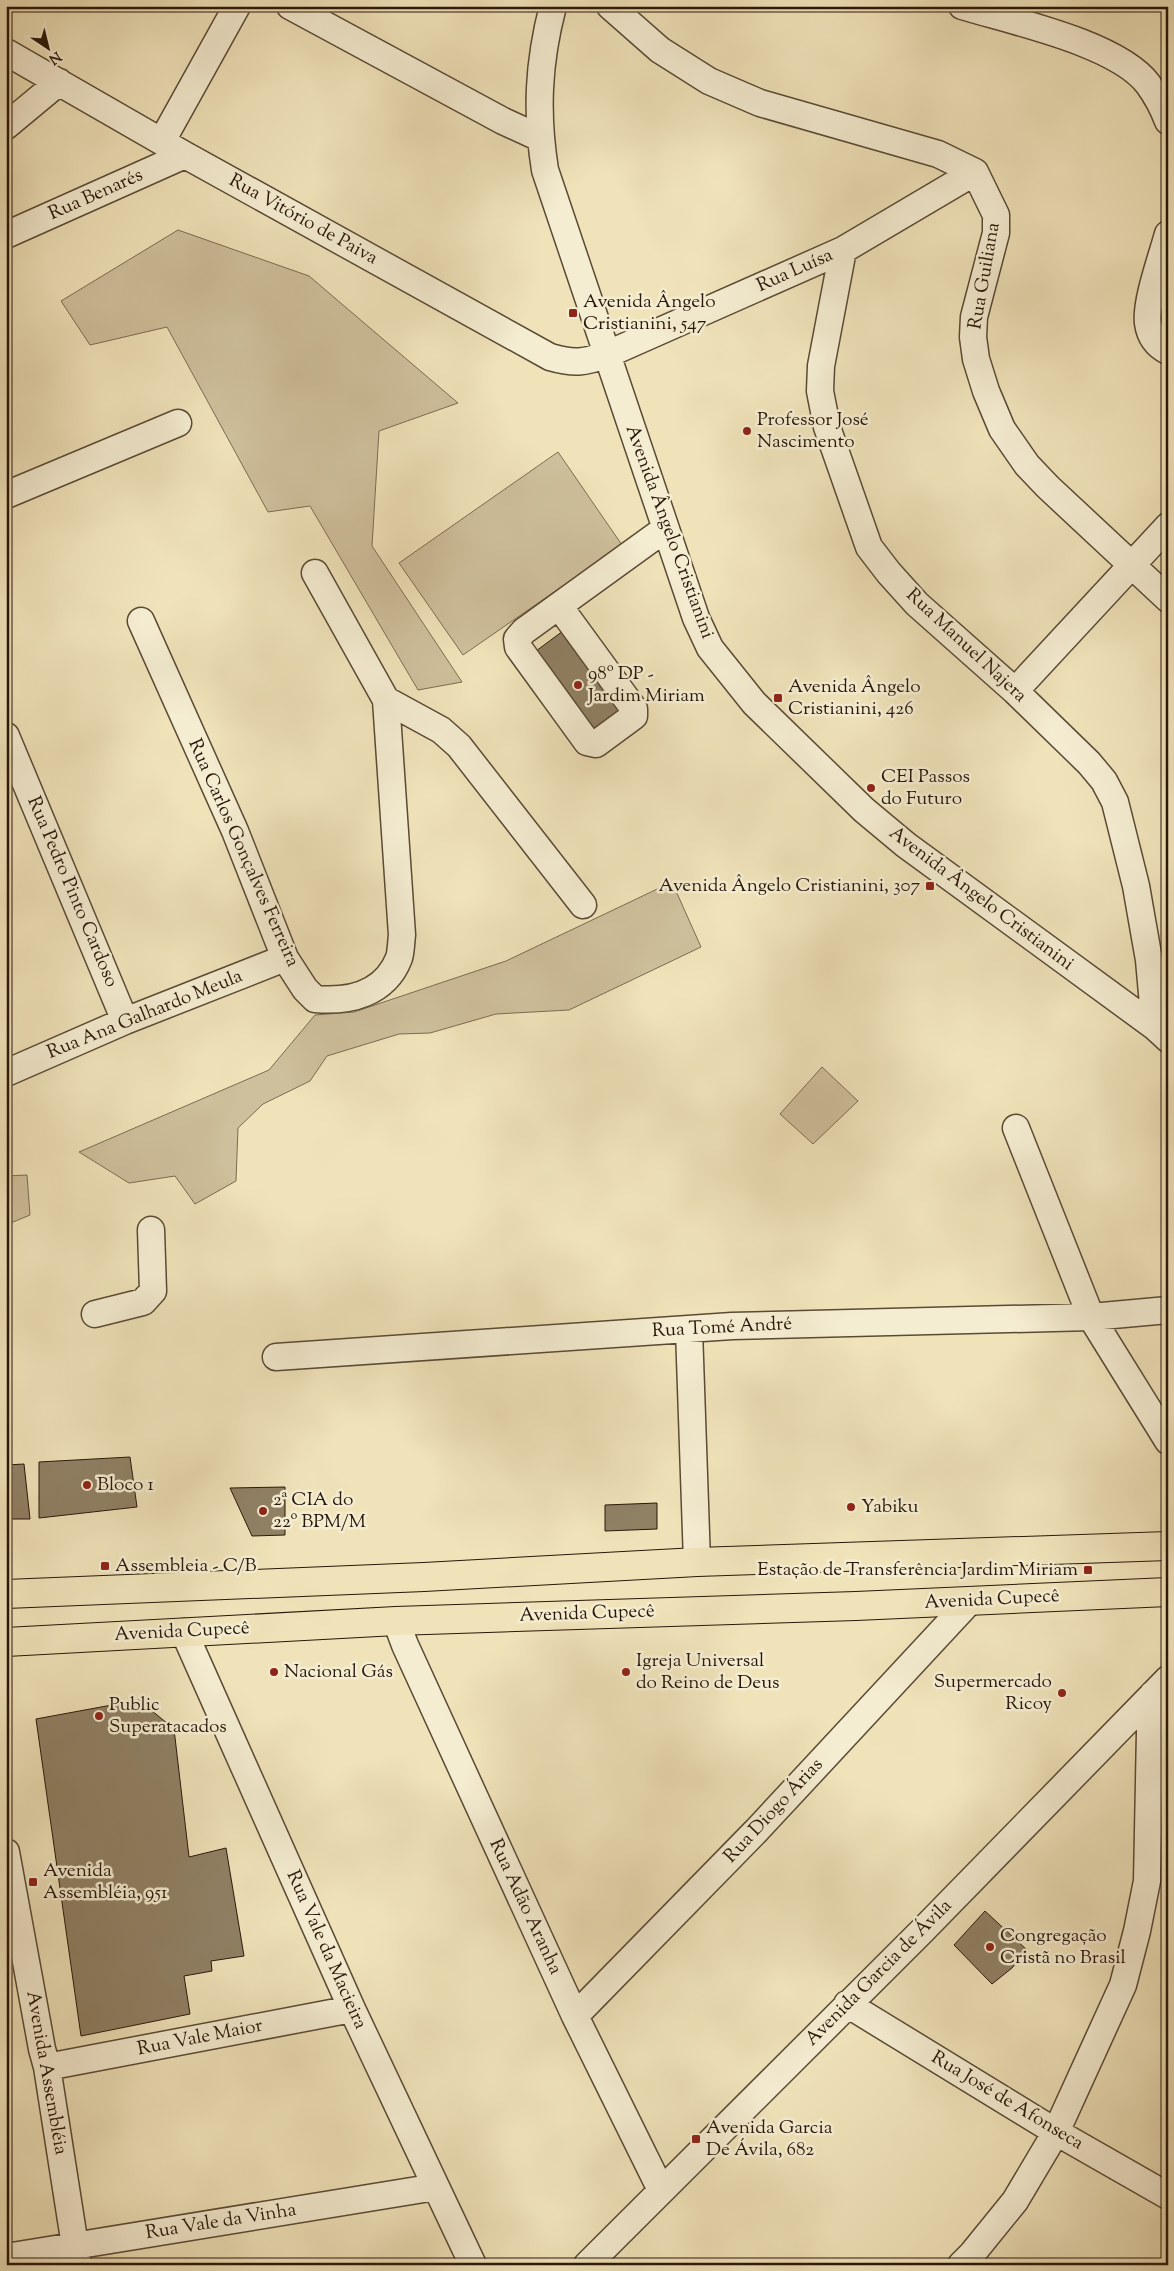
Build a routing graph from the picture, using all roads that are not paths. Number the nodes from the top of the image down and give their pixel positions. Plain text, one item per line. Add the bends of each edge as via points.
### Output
1 (237, 6) edge
2 (290, 6) edge
3 (553, 6) edge
4 (610, 6) edge
5 (962, 6) edge
6 (6, 52) edge
7 (59, 82) junction
8 (1168, 121) edge
9 (6, 126) edge
10 (540, 138) junction
11 (162, 141) junction
12 (185, 155) junction
13 (975, 172) junction
14 (1168, 234) edge
15 (6, 235) edge
16 (843, 250) junction
17 (1168, 351) edge
18 (608, 354) junction
19 (178, 422) dead end
20 (6, 495) edge
21 (1168, 526) edge
22 (666, 529) junction
23 (1132, 565) junction
24 (315, 573) dead end
25 (1168, 599) edge
26 (559, 606) junction
27 (141, 621) dead end
28 (1015, 691) junction
29 (386, 700) junction
30 (6, 736) edge
31 (583, 904) dead end
32 (285, 958) junction
33 (125, 1021) junction
34 (1161, 1033) edge
35 (6, 1073) edge
36 (1016, 1128) dead end
37 (150, 1230) dead end
38 (1168, 1310) edge
39 (95, 1314) dead end
40 (1091, 1317) junction
41 (689, 1330) junction
42 (276, 1357) dead end
43 (1168, 1441) edge
44 (1168, 1546) edge
45 (697, 1562) junction
46 (1168, 1592) edge
47 (6, 1594) edge
48 (969, 1602) junction
49 (396, 1621) junction
50 (184, 1632) junction
51 (6, 1642) edge
52 (1161, 1686) edge
53 (6, 1852) edge
54 (847, 2004) junction
55 (352, 2009) junction
56 (575, 2016) junction
57 (47, 2067) junction
58 (1056, 2132) junction
59 (436, 2187) junction
60 (661, 2190) junction
61 (1168, 2196) edge
62 (77, 2255) edge
63 (6, 2257) edge
64 (473, 2265) edge
65 (588, 2265) edge
66 (961, 2265) edge

1 - 11 street
2 - 10 street
3 - 10 street, Avenida Ângelo Cristianini via 543,43 539,88
4 - 13 street via 660,50 708,81 760,103 938,154
5 - 8 street via 1090,45 1120,60 1147,82
6 - 7 street, Rua Vitório de Paiva
7 - 9 street
7 - 11 street, Rua Vitório de Paiva
10 - 18 street, Avenida Ângelo Cristianini via 545,170
11 - 12 street, Rua Vitório de Paiva
12 - 15 street, Rua Benarés
12 - 18 street, Rua Vitório de Paiva via 550,356 569,362 587,362
13 - 16 street, Rua Luísa
13 - 23 street, Rua Guiliana via 996,215 996,233 974,317 976,359 986,391 1002,429 1027,464
14 - 17 street via 1148,322 1157,345
16 - 18 street, Rua Luísa
16 - 28 street, Rua Manuel Najera via 821,366 820,391 827,427 869,547 916,604
18 - 22 street, Avenida Ângelo Cristianini
19 - 20 street
21 - 23 street
22 - 26 street
22 - 34 street, Avenida Ângelo Cristianini via 696,618 710,648 754,703 864,810 906,845
23 - 25 street, Rua Guiliana
23 - 28 street
24 - 29 street
26 - 26 street via 634,709 634,716 596,744 586,742 516,644 524,630
27 - 32 street, Rua Carlos Gonçalves Ferreira via 235,831
28 - 34 street, Rua Manuel Najera via 1089,763 1115,802 1136,886
29 - 31 street via 441,730 459,746
29 - 32 street, Rua Carlos Gonçalves Ferreira via 402,935 400,957 377,987 337,1001 315,998 305,989
30 - 33 street, Rua Pedro Pinto Cardoso
32 - 33 street, Rua Ana Galhardo Meula
33 - 35 street, Rua Ana Galhardo Meula
36 - 40 street
37 - 39 street via 154,1292 143,1302
38 - 40 street, Rua Tomé André
40 - 41 street, Rua Tomé André via 827,1323
40 - 43 street
41 - 42 street, Rua Tomé André
41 - 45 street
44 - 45 main road
45 - 47 main road via 424,1578
46 - 48 main road, Avenida Cupecê
48 - 49 main road, Avenida Cupecê
48 - 56 street, Rua Diogo Árias via 758,1830
49 - 50 main road, Avenida Cupecê
49 - 56 street, Rua Adão Aranha
50 - 51 main road, Avenida Cupecê
50 - 55 street, Rua Vale da Macieira
52 - 54 street, Avenida Garcia de Ávila
52 - 58 street via 1150,1732 1147,1881 1137,1931 1123,1985
53 - 57 street, Avenida Assembléia
54 - 58 street, Rua José de Afonseca
54 - 60 street, Avenida Garcia de Ávila
55 - 57 street, Rua Vale Maior
55 - 59 street, Rua Vale da Macieira
56 - 60 street, Rua Adão Aranha
57 - 62 street, Avenida Assembléia
58 - 61 street, Rua José de Afonseca
58 - 66 street via 1014,2201
59 - 62 street, Rua Vale da Vinha
59 - 64 street, Rua Vale da Macieira
60 - 65 street, Avenida Garcia de Ávila
62 - 63 street, Rua Vale da Vinha

